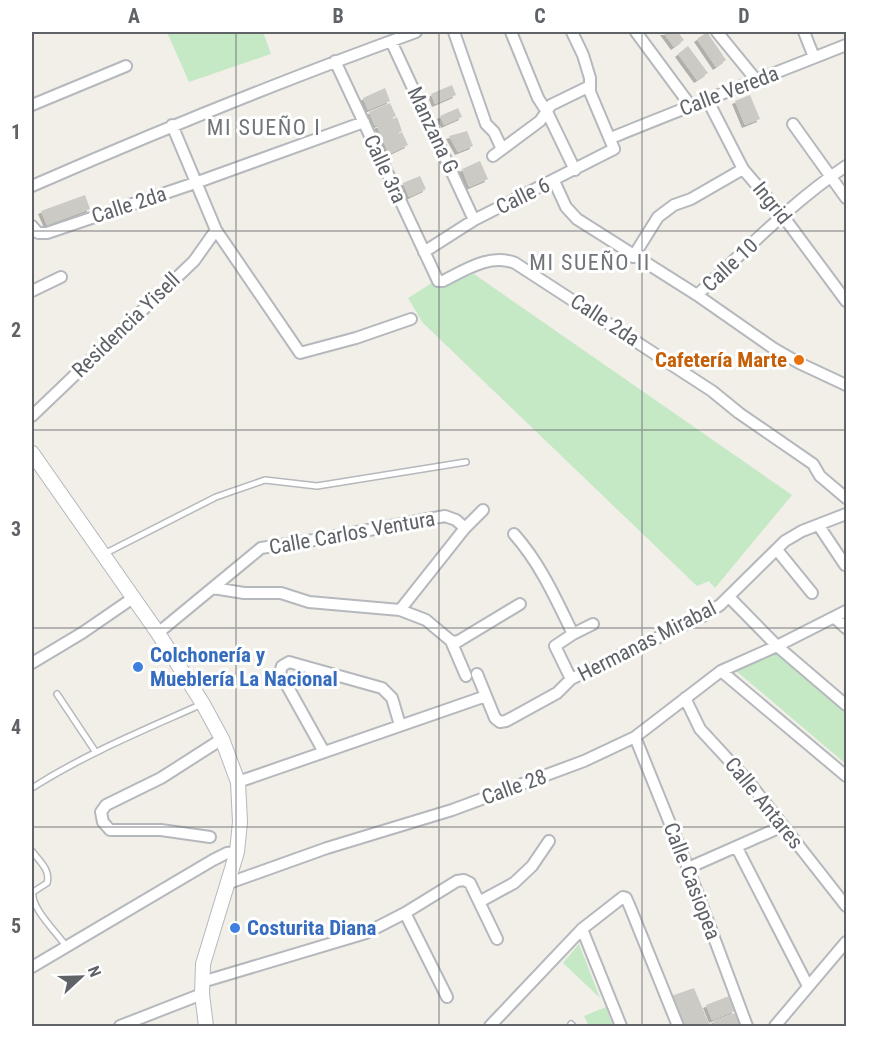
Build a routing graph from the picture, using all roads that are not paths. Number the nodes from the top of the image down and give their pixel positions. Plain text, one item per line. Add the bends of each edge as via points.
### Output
1 (416, 32) edge
2 (454, 32) edge
3 (511, 32) edge
4 (572, 32) edge
5 (636, 32) edge
6 (717, 32) edge
7 (804, 32) edge
8 (391, 41) junction
9 (846, 45) edge
10 (814, 57) junction
11 (335, 61) junction
12 (126, 66) dead end
13 (757, 81) junction
14 (590, 86) junction
15 (707, 99) junction
16 (32, 105) edge
17 (690, 105) junction
18 (547, 112) junction
19 (364, 122) junction
20 (793, 124) dead end
21 (172, 125) junction
22 (611, 138) junction
23 (846, 166) edge
24 (743, 169) junction
25 (575, 170) junction
26 (830, 177) junction
27 (555, 181) junction
28 (198, 182) junction
29 (32, 186) edge
30 (846, 198) edge
31 (783, 216) junction
32 (474, 220) junction
33 (32, 226) edge
34 (216, 230) junction
35 (424, 252) junction
36 (633, 256) junction
37 (62, 277) dead end
38 (435, 277) joint
39 (32, 291) edge
40 (697, 295) junction
41 (846, 301) edge
42 (411, 319) dead end
43 (846, 385) edge
44 (32, 416) edge
45 (32, 453) edge
46 (466, 462) dead end
47 (846, 498) edge
48 (483, 510) dead end
49 (846, 514) edge
50 (819, 526) junction
51 (465, 528) junction
52 (514, 534) dead end
53 (777, 550) junction
54 (103, 554) junction
55 (845, 565) edge
56 (213, 588) junction
57 (813, 593) dead end
58 (729, 597) junction
59 (133, 598) junction
60 (520, 604) dead end
61 (400, 609) junction
62 (846, 611) edge
63 (834, 617) junction
64 (593, 624) dead end
65 (846, 628) edge
66 (158, 633) junction
67 (573, 634) junction
68 (451, 641) junction
69 (777, 646) junction
70 (32, 663) edge
71 (721, 671) junction
72 (571, 679) junction
73 (57, 694) dead end
74 (486, 696) junction
75 (685, 698) junction
76 (203, 704) junction
77 (846, 705) edge
78 (400, 726) junction
79 (635, 737) junction
80 (222, 739) junction
81 (95, 751) junction
82 (324, 752) junction
83 (846, 776) edge
84 (238, 782) junction
85 (32, 788) edge
86 (783, 826) junction
87 (210, 837) dead end
88 (549, 841) dead end
89 (736, 848) junction
90 (32, 851) edge
91 (237, 852) junction
92 (688, 868) junction
93 (229, 883) junction
94 (479, 902) junction
95 (846, 906) edge
96 (405, 913) junction
97 (582, 929) junction
98 (497, 939) dead end
99 (846, 942) edge
100 (66, 946) junction
101 (32, 967) edge
102 (808, 986) junction
103 (202, 988) junction
104 (447, 997) dead end
105 (495, 1024) edge
106 (120, 1026) edge
107 (206, 1026) edge
108 (621, 1026) edge
109 (678, 1026) edge
110 (747, 1026) edge
111 (775, 1026) edge

1 - 8 street
2 - 18 street via 486,124 494,132 497,153 540,122
3 - 18 street
4 - 14 street via 583,55
5 - 17 street
6 - 13 street
7 - 10 street
8 - 11 street
8 - 32 street, Manzana G
9 - 10 street, Calle Vereda
10 - 13 street, Calle Vereda
11 - 19 street, Calle 3ra
11 - 21 street
12 - 16 street
13 - 15 street, Calle Vereda
14 - 18 street via 551,105
14 - 22 street
15 - 17 street, Calle Vereda
15 - 24 street, Ingrid
17 - 22 street, Calle Vereda
18 - 25 street
19 - 28 street, Calle 2da
19 - 35 street, Calle 3ra
20 - 26 street
21 - 28 street
21 - 29 street
22 - 25 street, Calle 6 via 614,149
23 - 26 street, Calle 10
24 - 31 street, Ingrid
24 - 36 street via 658,217
25 - 27 street, Calle 6
26 - 30 street
26 - 31 street, Calle 10
27 - 32 street, Calle 6
27 - 36 street via 566,207 577,219
28 - 33 street, Calle 2da via 44,234
28 - 34 street
31 - 40 street, Calle 10
31 - 41 street, Ingrid
32 - 35 street, Calle 6
34 - 42 street via 300,353
34 - 44 street, Residencia Yisell via 194,261
35 - 38 street, Calle 3ra
36 - 40 street
37 - 39 street
38 - 47 street, Calle 2da via 442,281 487,261 515,263 712,391 813,464 820,476
40 - 43 street via 772,348
45 - 54 street
46 - 54 lane via 317,486 265,480 216,497
48 - 51 street
49 - 50 street, Hermanas Mirabal
50 - 53 street, Hermanas Mirabal via 802,531
50 - 55 street
51 - 56 street, Calle Carlos Ventura via 445,516 261,548
51 - 61 street
52 - 67 street via 528,550
53 - 57 street
53 - 58 street, Hermanas Mirabal
54 - 59 street
56 - 61 street via 281,593 309,602
56 - 66 street, Calle Carlos Ventura
58 - 69 street
58 - 72 street, Hermanas Mirabal via 703,616
59 - 66 street
59 - 70 street
60 - 68 street via 457,642
61 - 68 street via 426,621
62 - 63 street, Calle 28
63 - 65 street
63 - 69 street, Calle 28
64 - 67 street
66 - 76 street
67 - 72 street via 555,646
68 - 74 street
69 - 71 street, Calle 28
69 - 77 street
71 - 75 street, Calle 28
71 - 83 street
72 - 74 street, Hermanas Mirabal via 557,693 506,721 495,718
73 - 81 lane
74 - 78 street
75 - 79 street, Calle 28
75 - 86 street, Calle Antares via 700,729
76 - 80 street
76 - 81 lane
78 - 82 street
78 - 82 street via 392,698 382,688 289,662 280,673
79 - 92 street, Calle Casiopea
79 - 93 street, Calle 28 via 584,761 452,810
80 - 84 street
80 - 87 street via 100,812 110,830 161,830
81 - 85 lane
82 - 84 street
84 - 91 street
86 - 89 street
86 - 95 street, Calle Antares
88 - 94 street via 514,883
89 - 92 street
89 - 102 street
90 - 100 lane via 49,877 32,898
91 - 93 street
91 - 100 street via 213,860
92 - 110 street, Calle Casiopea
93 - 103 street via 202,964
94 - 96 street via 470,883 457,881
94 - 98 street
96 - 103 street via 366,933
96 - 104 street
97 - 105 street
97 - 108 street
97 - 109 street via 626,898
99 - 102 street
100 - 101 street
102 - 111 street
103 - 106 street
103 - 107 street

